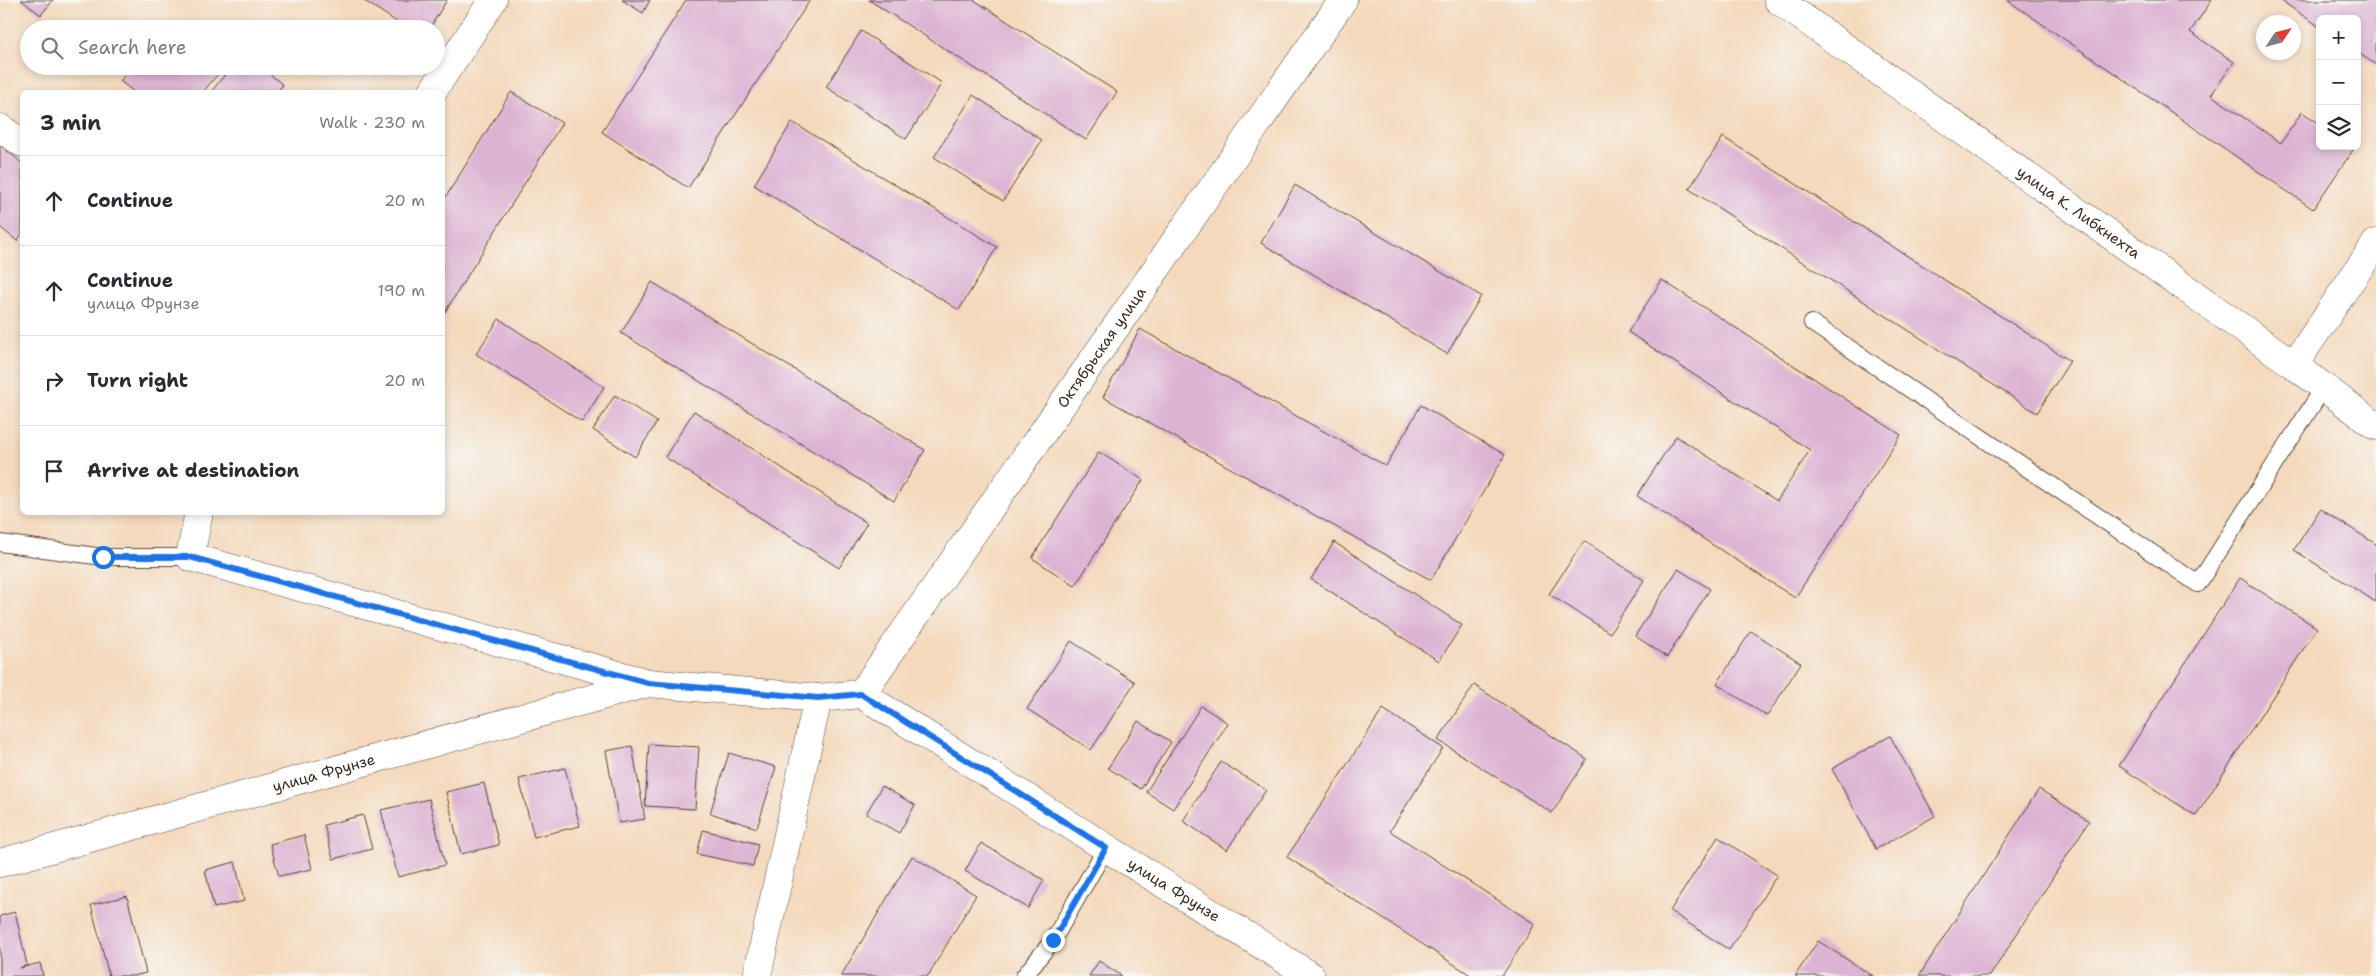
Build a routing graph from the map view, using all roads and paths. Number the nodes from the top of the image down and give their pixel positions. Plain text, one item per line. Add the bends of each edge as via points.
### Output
1 (493, 0) edge
2 (1343, 0) edge
3 (1778, 0) edge
4 (445, 72) edge
5 (443, 75) edge
6 (433, 90) edge
7 (0, 128) edge
8 (20, 142) edge
9 (2376, 243) edge
10 (1812, 323) dead end
11 (2294, 365) junction
12 (2324, 387) junction
13 (2376, 426) edge
14 (198, 515) edge
15 (0, 543) edge
16 (190, 557) junction
17 (648, 683) junction
18 (861, 694) junction
19 (818, 698) junction
20 (1106, 848) junction
21 (0, 863) edge
22 (1308, 975) edge
23 (757, 976) edge
24 (1024, 976) edge

1 - 4 street
2 - 18 street, Октябрьская улица
3 - 11 street, улица К. Либкнехта
5 - 6 street
7 - 8 street
9 - 11 street
10 - 12 lane via 2198,584
11 - 12 street, улица К. Либкнехта
12 - 13 street, улица К. Либкнехта
14 - 16 street
15 - 16 lane via 103,557
16 - 17 street, улица Фрунзе
17 - 19 street, улица Фрунзе
17 - 21 street, улица Фрунзе
18 - 19 street, улица Фрунзе
18 - 20 street, улица Фрунзе
19 - 23 street
20 - 22 street, улица Фрунзе
20 - 24 lane via 1053,940

